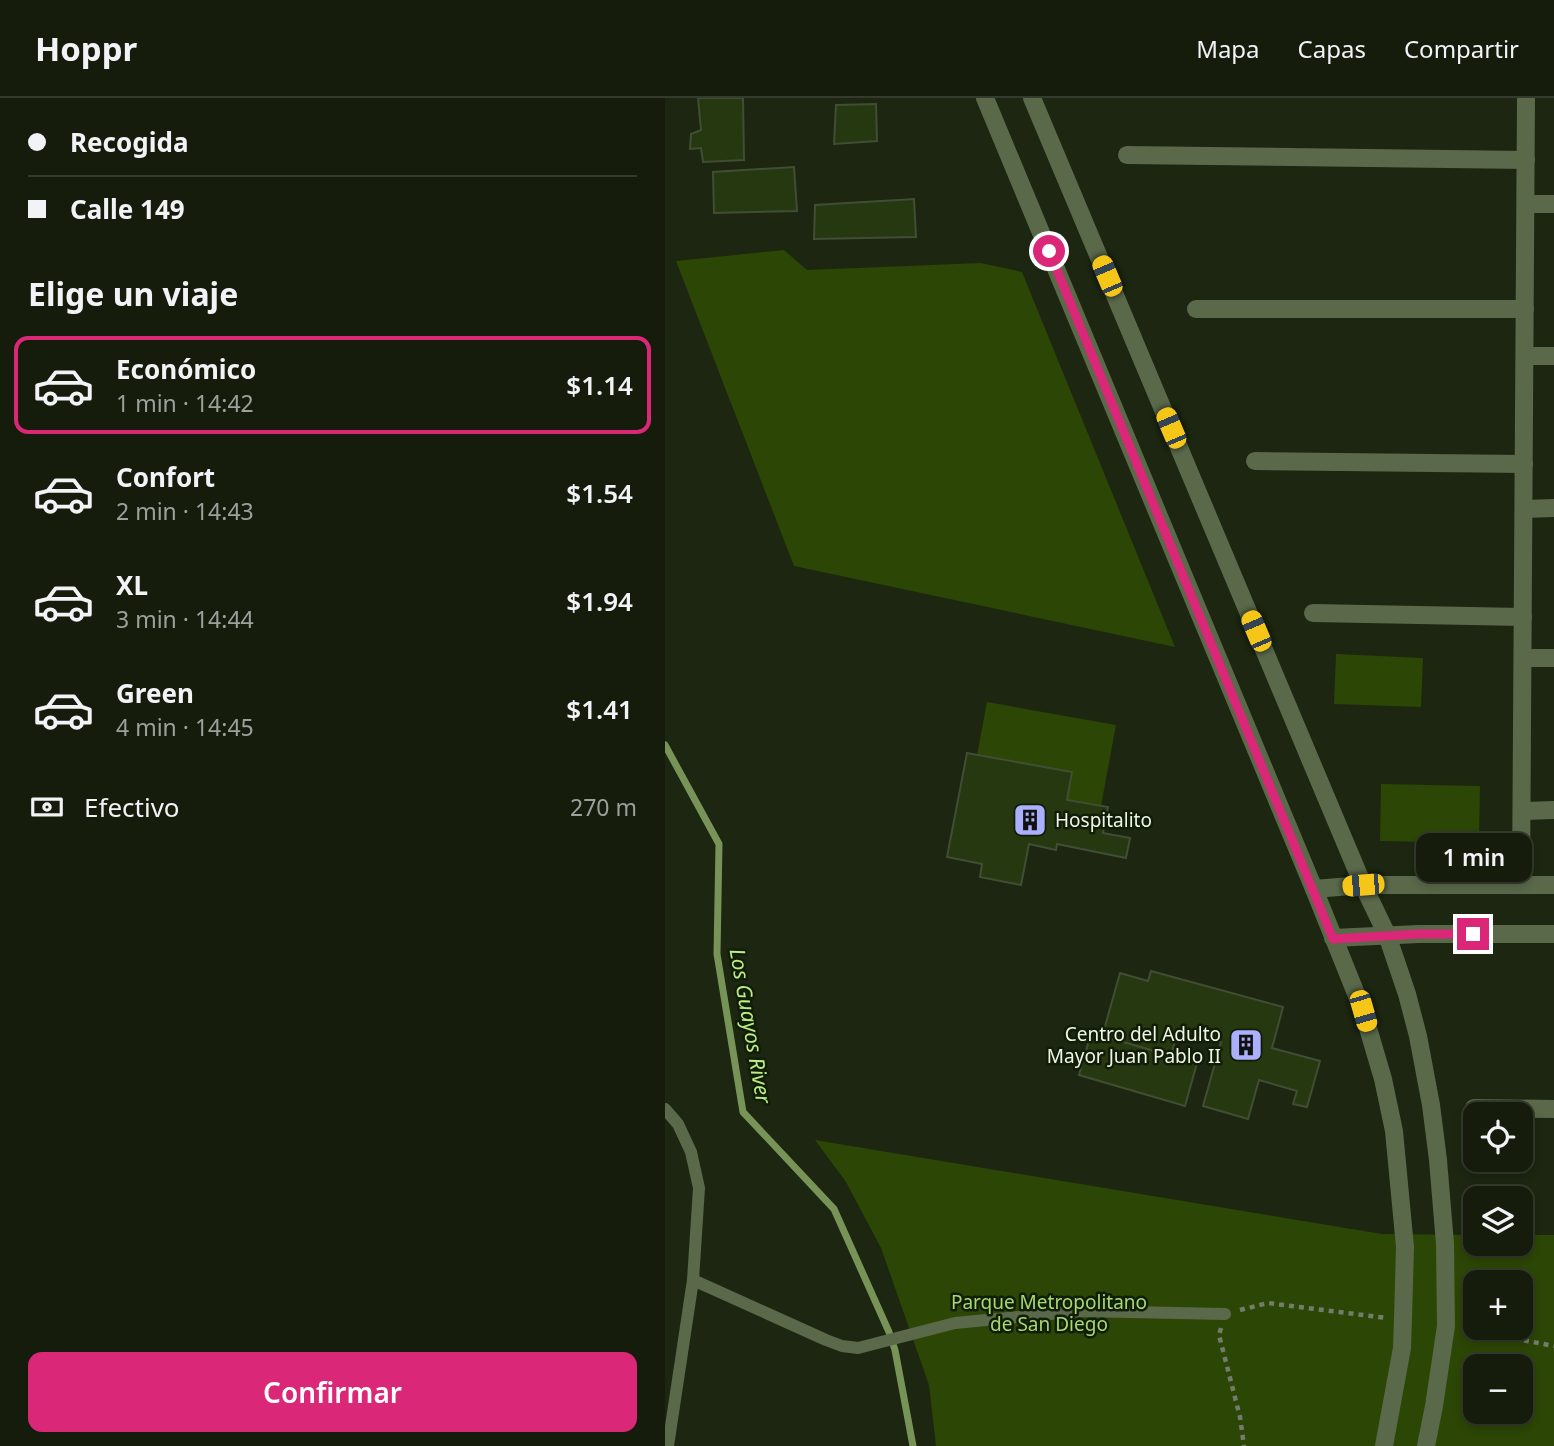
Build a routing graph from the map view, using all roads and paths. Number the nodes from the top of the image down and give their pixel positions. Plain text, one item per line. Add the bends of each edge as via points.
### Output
1 (985, 98) edge
2 (1032, 98) edge
3 (1526, 98) edge
4 (1127, 155) dead end
5 (1526, 160) junction
6 (1526, 204) junction
7 (1554, 204) edge
8 (1196, 309) dead end
9 (1525, 309) junction
10 (1525, 356) junction
11 (1554, 356) edge
12 (1255, 461) dead end
13 (1524, 464) junction
14 (1554, 508) edge
15 (1524, 509) junction
16 (1313, 613) dead end
17 (1523, 617) junction
18 (1523, 658) junction
19 (1554, 658) edge
20 (1554, 810) edge
21 (1522, 811) junction
22 (1521, 884) junction
23 (1363, 885) junction
24 (1554, 885) edge
25 (1314, 889) junction
26 (1554, 934) edge
27 (1387, 935) junction
28 (1333, 939) junction
29 (665, 1109) edge
30 (1533, 1109) edge
31 (1554, 1109) edge
32 (693, 1280) junction
33 (1225, 1314) junction
34 (1403, 1319) junction
35 (1446, 1326) junction
36 (1554, 1346) edge
37 (668, 1446) edge
38 (1244, 1446) edge
39 (1384, 1446) edge
40 (1426, 1446) edge

1 - 25 street
2 - 23 street
3 - 5 street
4 - 5 street
5 - 6 street
6 - 7 street
6 - 9 street
8 - 9 street
9 - 10 street
10 - 11 street
10 - 13 street
12 - 13 street
13 - 15 street
14 - 15 street
15 - 17 street
16 - 17 street
17 - 18 street
18 - 19 street
18 - 21 street
20 - 21 street
21 - 22 street
22 - 23 street
22 - 24 street
23 - 25 street
23 - 27 street
25 - 28 street
26 - 27 street
27 - 28 street
27 - 35 street via 1418,1036 1431,1105 1445,1244
28 - 34 street via 1363,1011 1394,1131 1405,1247
29 - 32 lane via 691,1152 699,1188
30 - 31 street
32 - 33 lane via 826,1340 858,1348 955,1324 1081,1311
32 - 37 lane
33 - 34 path via 1268,1303
33 - 38 path via 1219,1335
34 - 39 street
35 - 36 path
35 - 40 street

